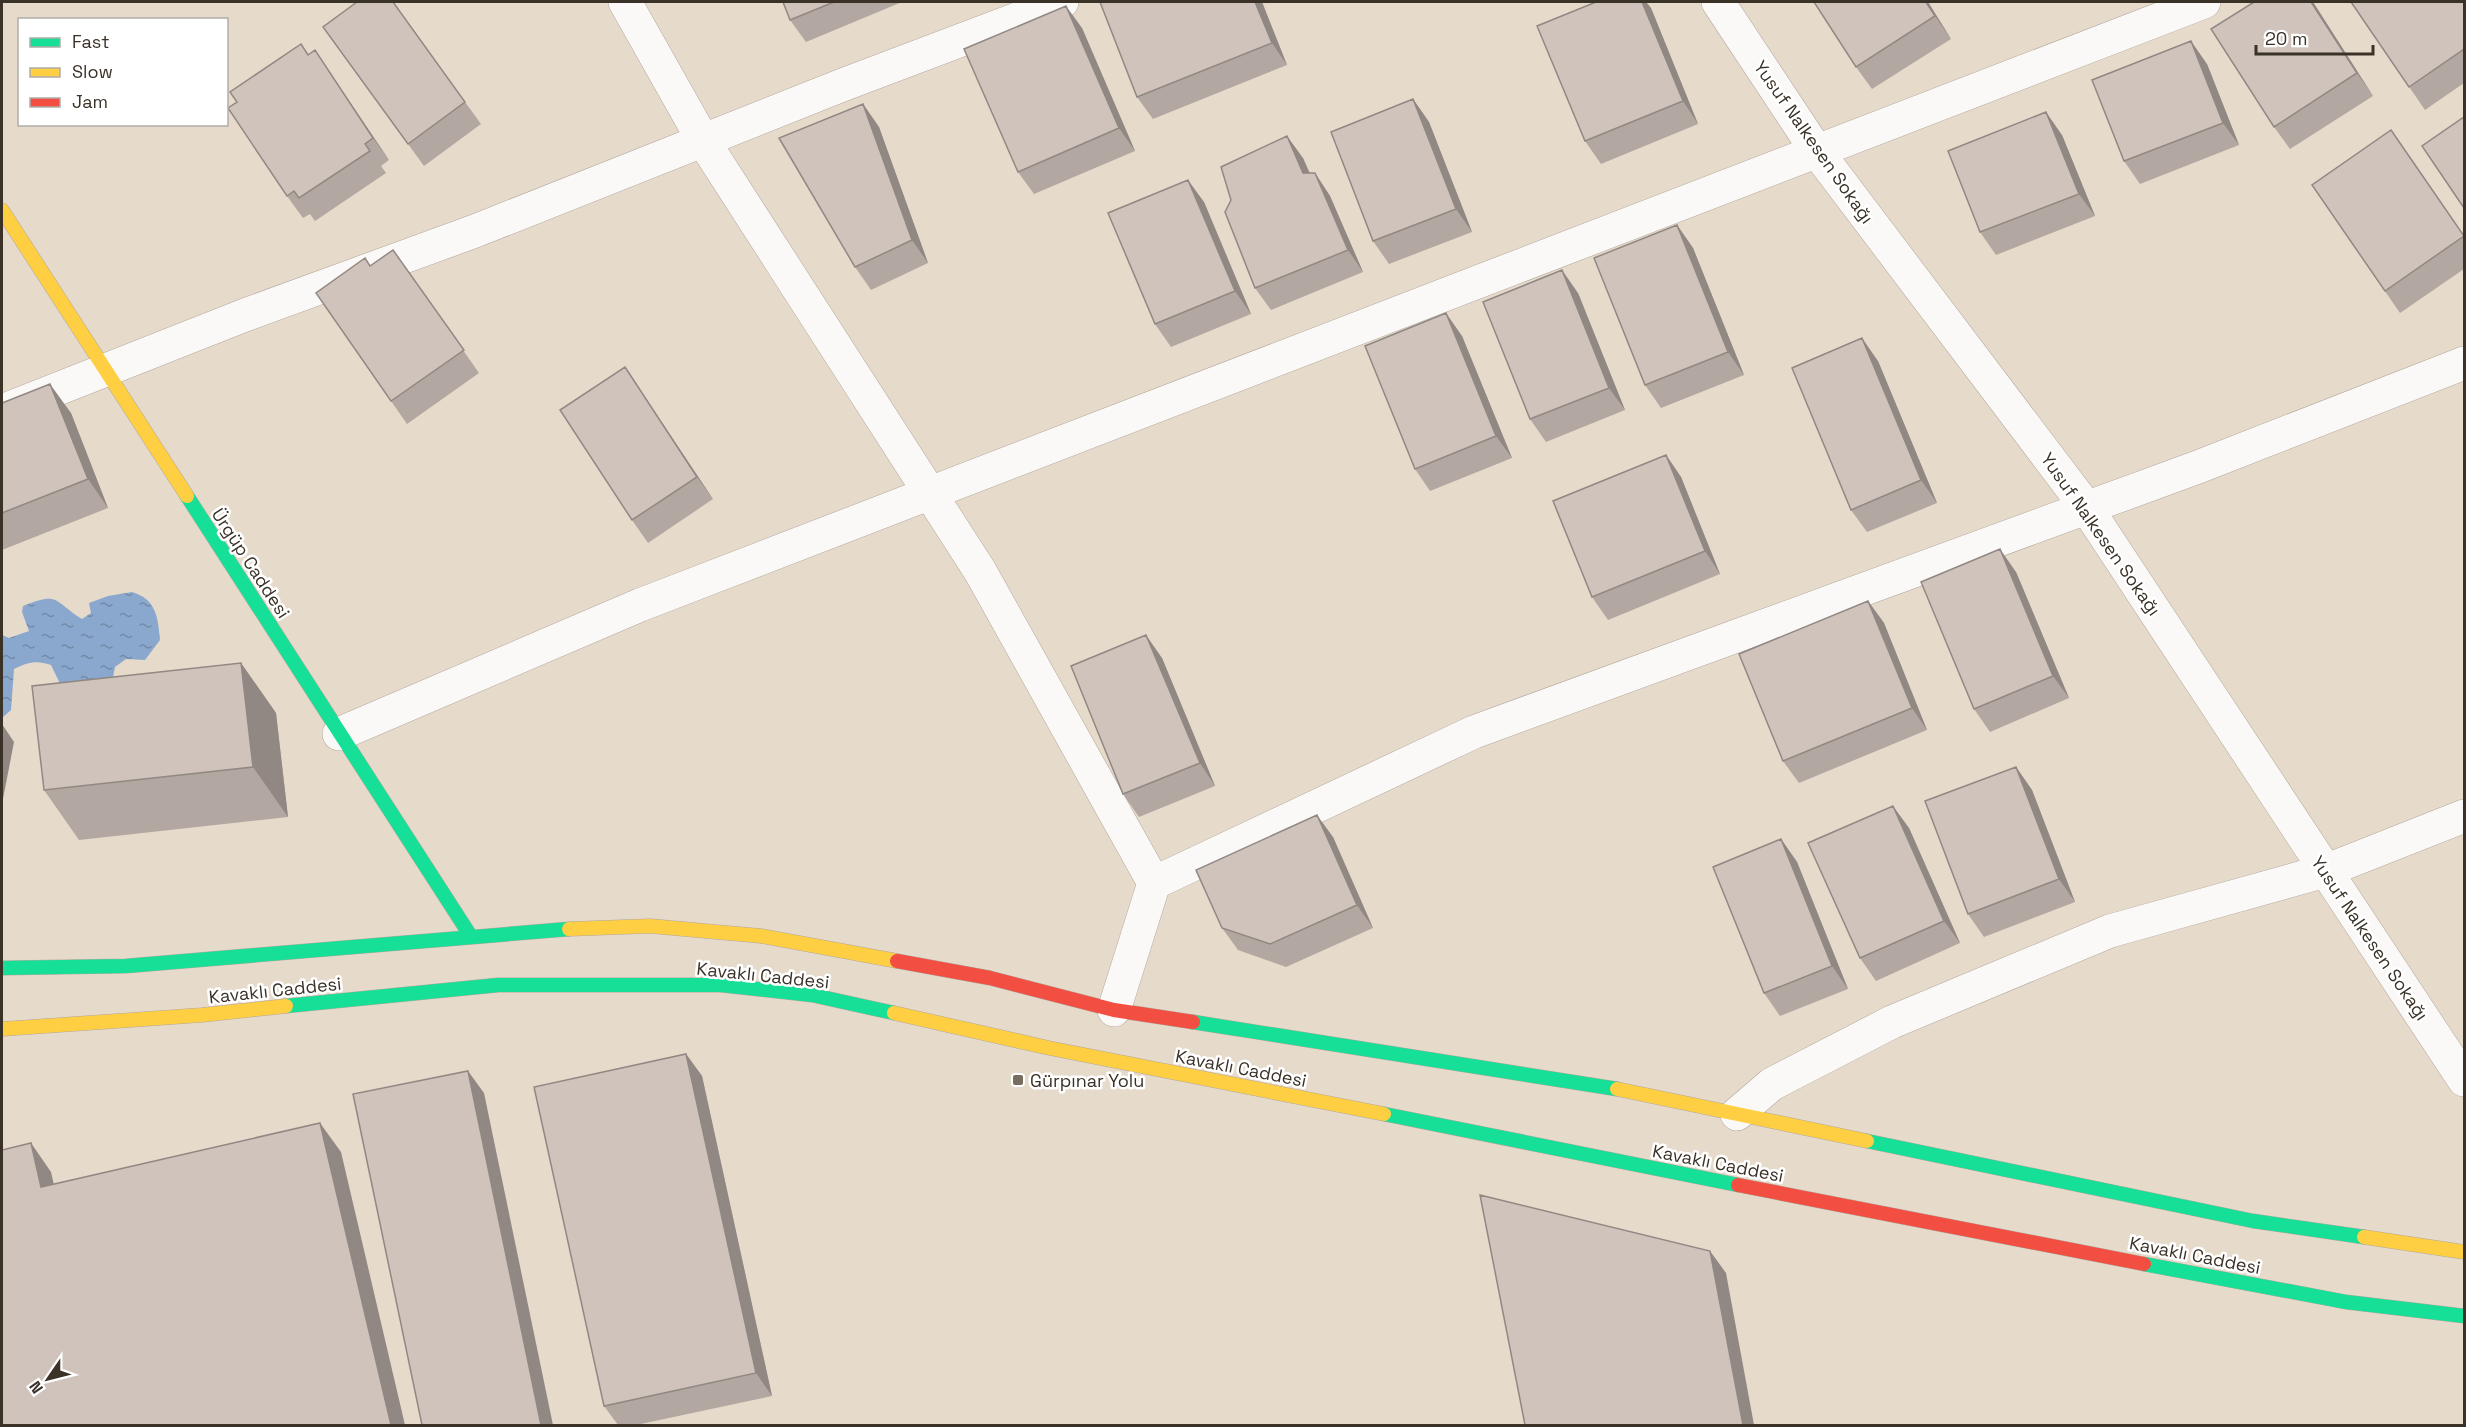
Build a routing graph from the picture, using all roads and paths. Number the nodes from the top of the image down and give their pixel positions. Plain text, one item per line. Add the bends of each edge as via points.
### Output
1 (626, 2) edge
2 (1062, 2) edge
3 (1718, 2) edge
4 (2204, 2) edge
5 (704, 142) junction
6 (1816, 150) junction
7 (2, 210) edge
8 (2464, 363) edge
9 (105, 371) junction
10 (2, 411) edge
11 (929, 494) junction
12 (2086, 507) junction
13 (339, 734) junction
14 (2464, 816) edge
15 (2325, 871) junction
16 (1154, 883) junction
17 (470, 935) junction
18 (2, 968) edge
19 (1113, 1010) junction
20 (2, 1029) edge
21 (2464, 1080) edge
22 (1737, 1114) junction
23 (2464, 1252) edge
24 (2464, 1316) edge

1 - 5 street
2 - 5 street
3 - 6 street, Yusuf Nalkesen Sokağı
4 - 6 street
5 - 9 street
5 - 11 street
6 - 11 street
6 - 12 street, Yusuf Nalkesen Sokağı
7 - 9 main road, Ürgüp Caddesi
8 - 12 street
9 - 10 street
9 - 13 main road, Ürgüp Caddesi
11 - 13 street via 640,605
11 - 16 street via 980,571
12 - 15 street, Yusuf Nalkesen Sokağı
12 - 16 street via 1474,732
13 - 17 main road, Ürgüp Caddesi
14 - 15 street
15 - 21 street, Yusuf Nalkesen Sokağı
15 - 22 street via 2110,932 1892,1022 1772,1084
16 - 19 street
17 - 18 main road, Kavaklı Caddesi via 126,966
17 - 19 main road, Kavaklı Caddesi via 650,926 761,936 990,978
19 - 22 main road, Kavaklı Caddesi via 1581,1082
20 - 24 main road, Kavaklı Caddesi via 202,1015 498,986 721,985 812,995 1049,1048 2062,1249 2346,1302
22 - 23 main road, Kavaklı Caddesi via 2253,1221

